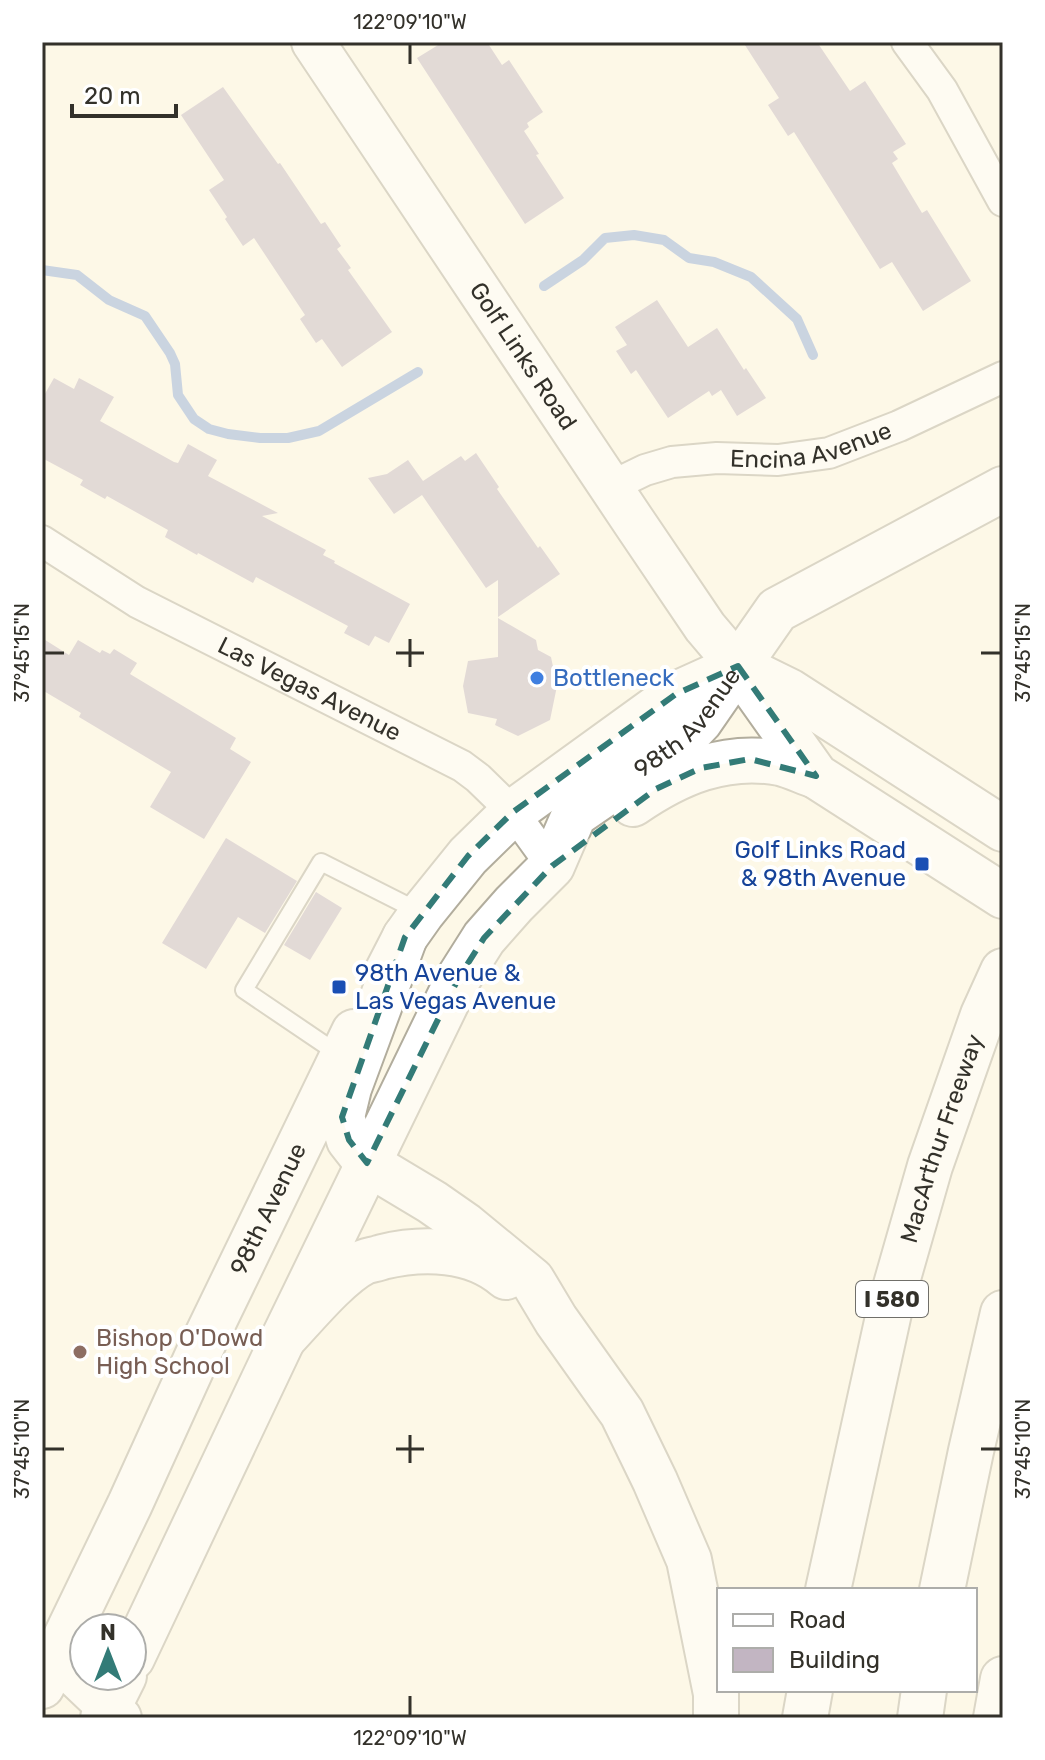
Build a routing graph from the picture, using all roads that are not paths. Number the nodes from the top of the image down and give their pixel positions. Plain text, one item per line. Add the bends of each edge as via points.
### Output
1 (313, 42) edge
2 (907, 42) edge
3 (1003, 201) edge
4 (1003, 377) edge
5 (610, 487) junction
6 (1003, 489) edge
7 (42, 541) edge
8 (738, 666) junction
9 (816, 776) junction
10 (513, 812) junction
11 (1003, 829) edge
12 (552, 866) junction
13 (1003, 896) edge
14 (414, 925) junction
15 (1003, 971) edge
16 (341, 1056) junction
17 (367, 1163) junction
18 (1003, 1313) edge
19 (556, 1320) junction
20 (283, 1339) junction
21 (828, 1588) edge
22 (942, 1588) edge
23 (148, 1624) edge
24 (49, 1672) edge
25 (1003, 1679) edge
26 (810, 1692) edge
27 (924, 1692) edge
28 (114, 1705) edge
29 (716, 1718) edge
30 (805, 1718) edge
31 (920, 1718) edge
32 (996, 1718) edge

1 - 5 street, Golf Links Road
2 - 3 street via 942,90
4 - 5 street, Encina Avenue via 829,453 778,460 672,462
5 - 8 street, Golf Links Road via 705,627
6 - 8 main road via 777,610
7 - 10 street, Las Vegas Avenue via 137,602 462,766
8 - 9 main road, Golf Links Road
8 - 10 main road, 98th Avenue via 676,694
8 - 11 main road, Golf Links Road via 789,691
8 - 12 main road, 98th Avenue via 680,742 574,815
9 - 12 main road via 750,759 701,768 656,789
9 - 13 main road, Golf Links Road
10 - 12 street, Las Vegas Avenue
10 - 14 main road, 98th Avenue via 468,856
12 - 17 main road, 98th Avenue via 484,938 458,979
14 - 16 main road, 98th Avenue
14 - 16 lane via 321,862 244,990
14 - 17 main road via 342,1117 349,1140
15 - 21 main road, MacArthur Freeway / I 580 via 930,1166 892,1299
16 - 24 main road, 98th Avenue
17 - 19 main road via 465,1225 532,1280
17 - 20 main road, 98th Avenue
18 - 22 main road
19 - 20 main road via 496,1268 436,1250 405,1252 365,1262 343,1277
19 - 29 main road via 622,1413 689,1560 716,1694
20 - 23 main road, 98th Avenue
24 - 28 street
25 - 32 main road
26 - 30 main road
27 - 31 main road

